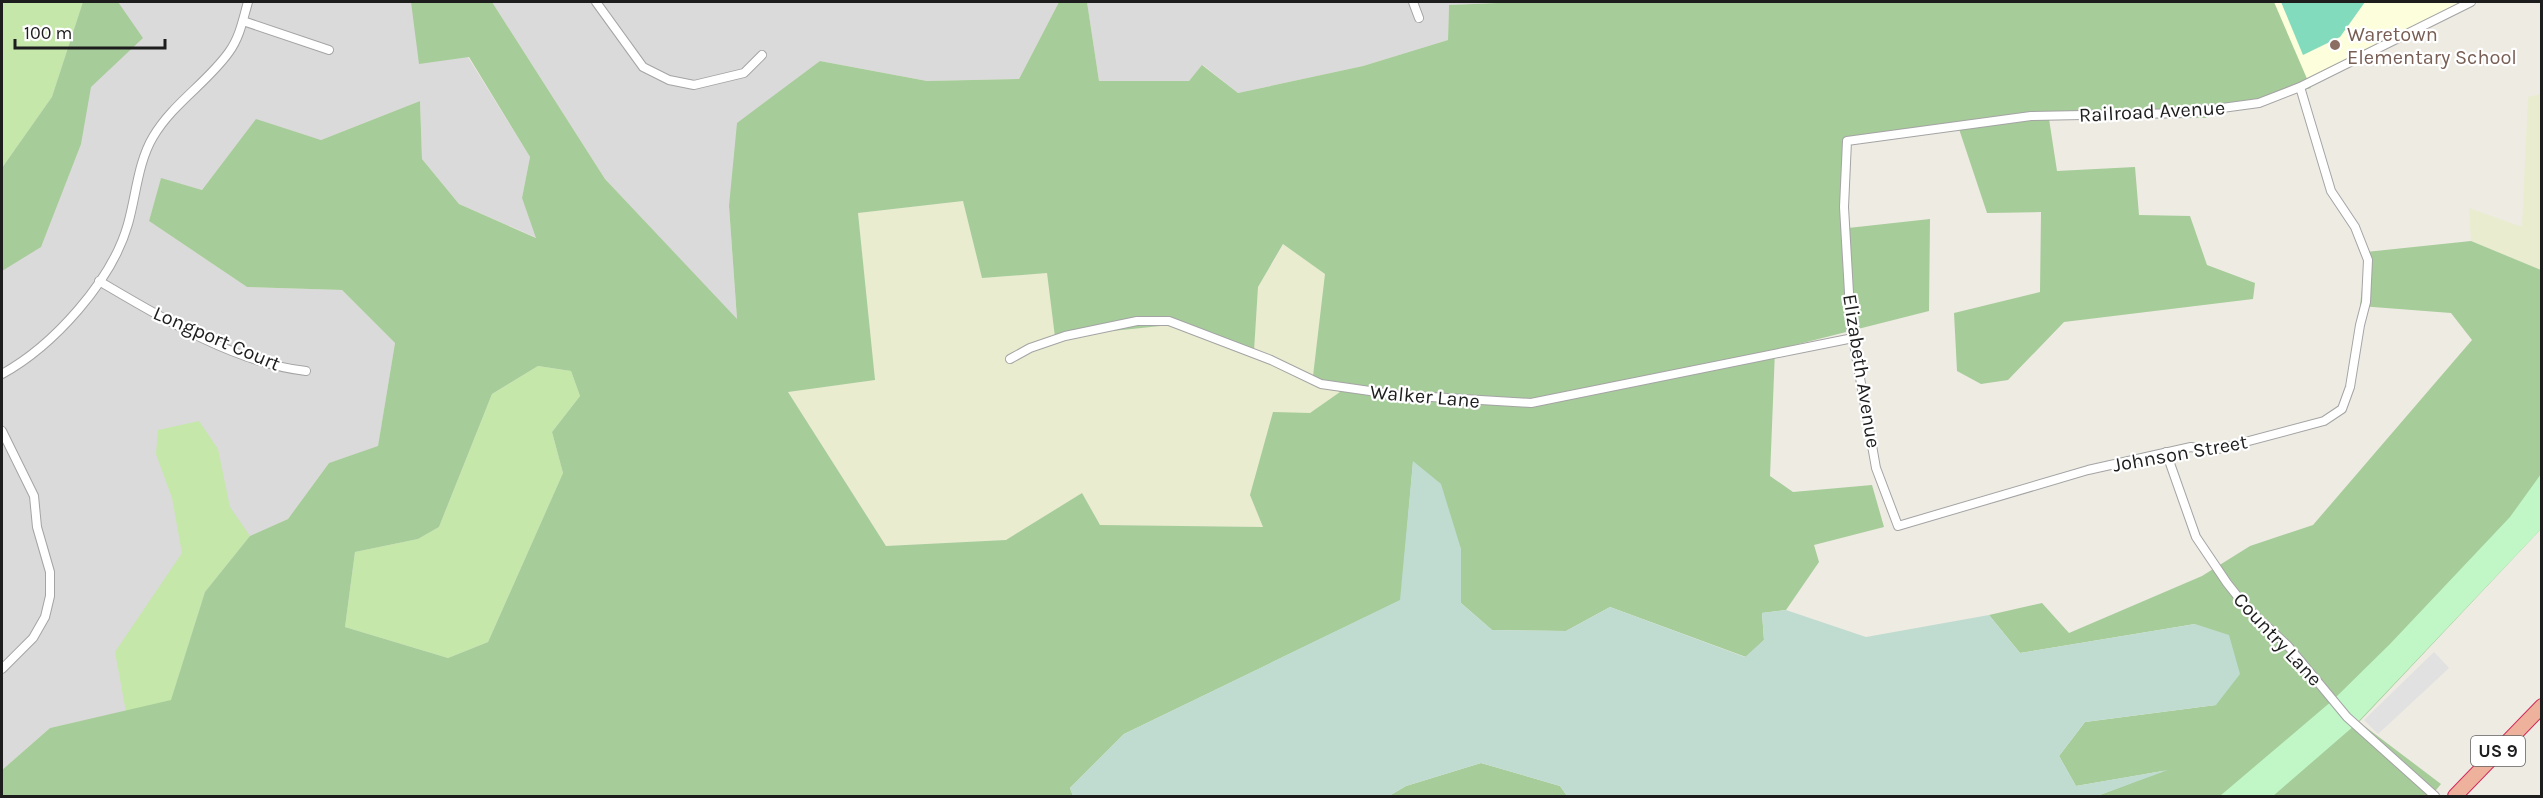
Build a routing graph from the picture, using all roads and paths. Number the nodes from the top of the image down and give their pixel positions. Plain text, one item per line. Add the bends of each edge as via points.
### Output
1 (248, 2) edge
2 (596, 2) edge
3 (1413, 2) edge
4 (2471, 2) edge
5 (1419, 18) dead end
6 (243, 21) junction
7 (329, 50) dead end
8 (762, 55) dead end
9 (2300, 87) junction
10 (1847, 141) joint
11 (99, 281) junction
12 (1853, 338) junction
13 (1010, 359) dead end
14 (306, 371) dead end
15 (2, 374) edge
16 (2, 431) edge
17 (2166, 452) junction
18 (1898, 526) joint
19 (2, 669) edge
20 (2541, 706) edge
21 (2435, 796) edge
22 (2455, 796) edge

1 - 6 street
2 - 8 street via 643,67 669,80 694,84 735,76 744,73
3 - 5 street
4 - 9 street, Railroad Avenue
6 - 7 street
6 - 11 street via 229,52 164,120 152,139 128,227
9 - 10 street, Railroad Avenue via 2259,103 2185,113 2031,116
9 - 17 street, Johnson Street via 2331,192 2355,227 2368,260 2366,302 2347,399 2342,409 2324,421 2211,451 2191,447
10 - 12 street, Elizabeth Avenue via 1844,207
11 - 14 street, Longport Court via 192,332 260,360
11 - 15 street via 48,343
12 - 13 street, Walker Lane via 1531,403 1407,396 1321,384 1271,360 1169,321 1137,321 1065,336
12 - 18 street, Elizabeth Avenue via 1876,468
16 - 19 street via 34,496 37,527 50,572 45,617 33,638
17 - 18 street, Johnson Street via 2088,470
17 - 21 street, Country Lane via 2196,537 2227,583 2246,607 2288,646 2348,717
20 - 22 highway, US 9

